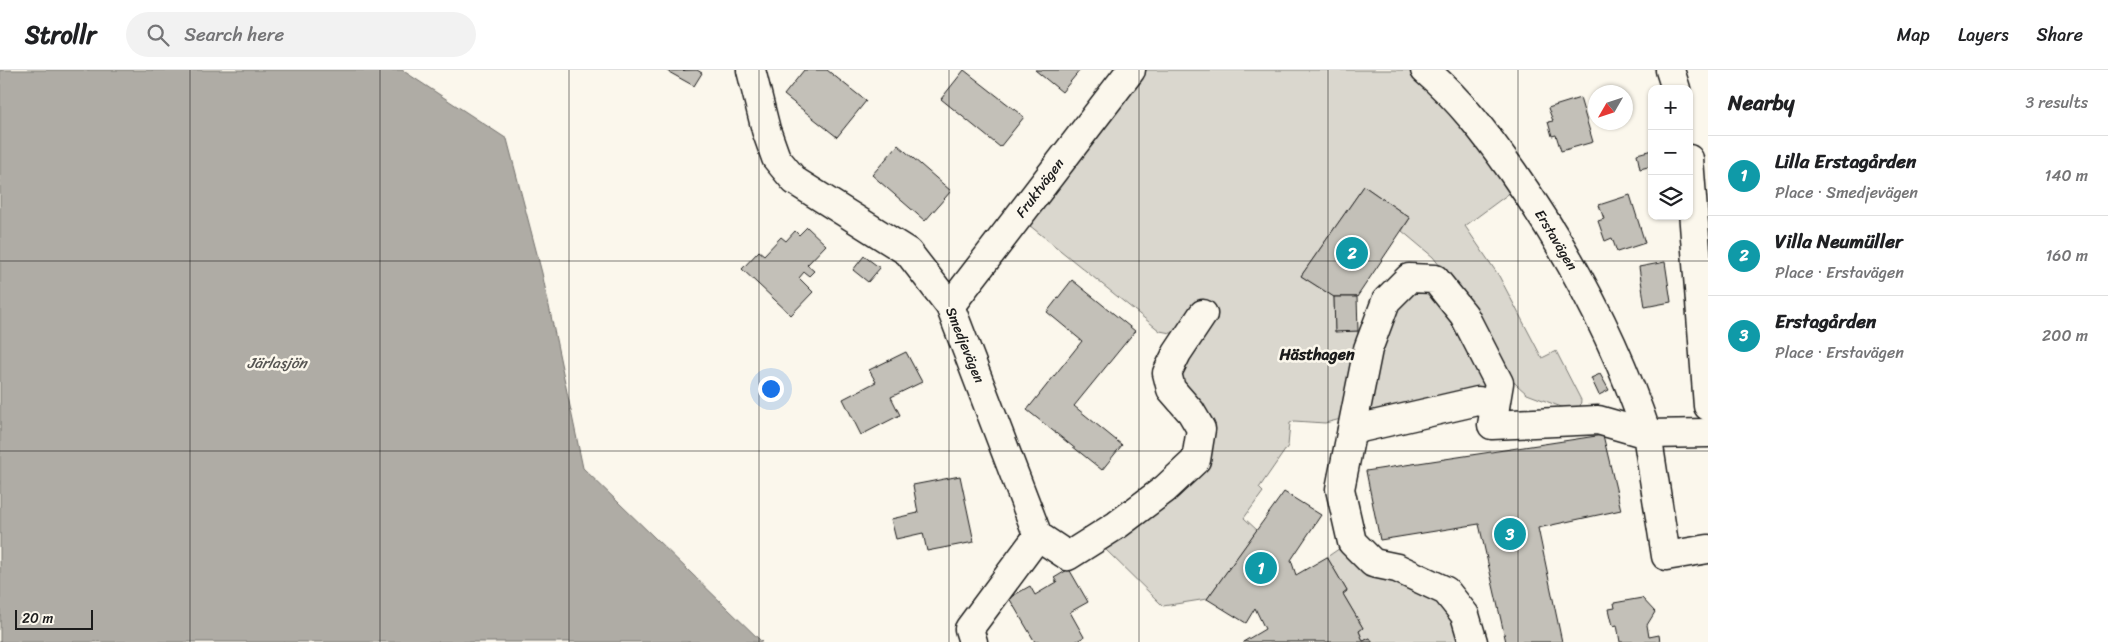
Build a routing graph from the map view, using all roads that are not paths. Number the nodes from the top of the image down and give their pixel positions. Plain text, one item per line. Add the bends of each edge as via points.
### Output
1 (751, 70) edge
2 (1131, 70) edge
3 (1425, 70) edge
4 (1670, 70) edge
5 (1675, 85) edge
6 (1690, 175) edge
7 (950, 306) junction
8 (1203, 314) dead end
9 (1708, 406) edge
10 (1494, 415) junction
11 (1352, 430) junction
12 (1708, 433) edge
13 (1647, 434) junction
14 (1038, 536) junction
15 (1708, 549) edge
16 (973, 642) edge
17 (1473, 642) edge

1 - 7 street, Smedjevägen via 776,158 795,180 908,252
2 - 7 street, Fruktvägen
3 - 13 street, Erstavägen via 1444,86 1487,135 1566,255 1632,390
4 - 5 street
6 - 9 street
7 - 14 street, Smedjevägen
8 - 14 street via 1167,373 1171,389 1200,429 1196,460 1117,525 1068,556
10 - 11 street via 1478,402
10 - 11 street via 1499,383 1464,315 1436,279 1409,278 1386,301 1368,349
10 - 13 street via 1598,420
11 - 17 street via 1340,489 1352,542 1372,563 1396,568 1446,591 1465,615
12 - 13 street
13 - 15 street, Erstavägen via 1666,556
14 - 16 street via 969,629

